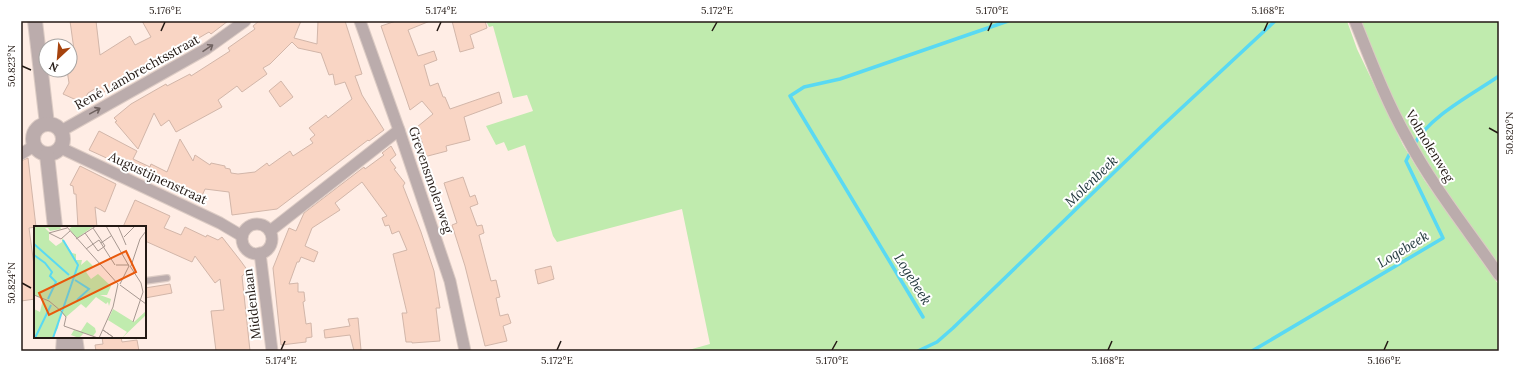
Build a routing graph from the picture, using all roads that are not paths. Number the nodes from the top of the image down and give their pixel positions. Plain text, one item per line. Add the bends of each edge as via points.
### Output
1 (35, 21) edge
2 (245, 21) edge
3 (360, 21) edge
4 (1355, 21) edge
5 (47, 124) junction
6 (399, 130) junction
7 (61, 131) junction
8 (34, 146) junction
9 (61, 148) junction
10 (21, 154) edge
11 (47, 155) junction
12 (55, 226) edge
13 (270, 231) junction
14 (242, 236) junction
15 (260, 253) junction
16 (1499, 275) edge
17 (167, 278) dead end
18 (146, 281) edge
19 (64, 338) edge
20 (75, 338) edge
21 (63, 351) edge
22 (77, 351) edge
23 (272, 351) edge
24 (466, 351) edge

1 - 5 street
7 -> 2 street, René Lambrechtsstraat via 206,49
3 - 6 street, Grevensmolenweg
4 - 16 street, Volmolenweg via 1393,112 1408,140 1441,193
5 - 7 street
5 - 8 street via 34,133
6 - 13 street
6 - 24 street, Grevensmolenweg via 450,281
7 - 9 street
8 - 10 street
8 - 11 street
9 - 11 street via 54,154
9 - 14 street, Augustijnenstraat via 220,223
11 - 12 street
13 - 14 street via 261,224 255,224 246,228
13 - 15 street via 270,245
14 - 15 street via 247,250
15 - 23 street, Middenlaan
17 - 18 lane
19 - 21 street
20 - 22 street

